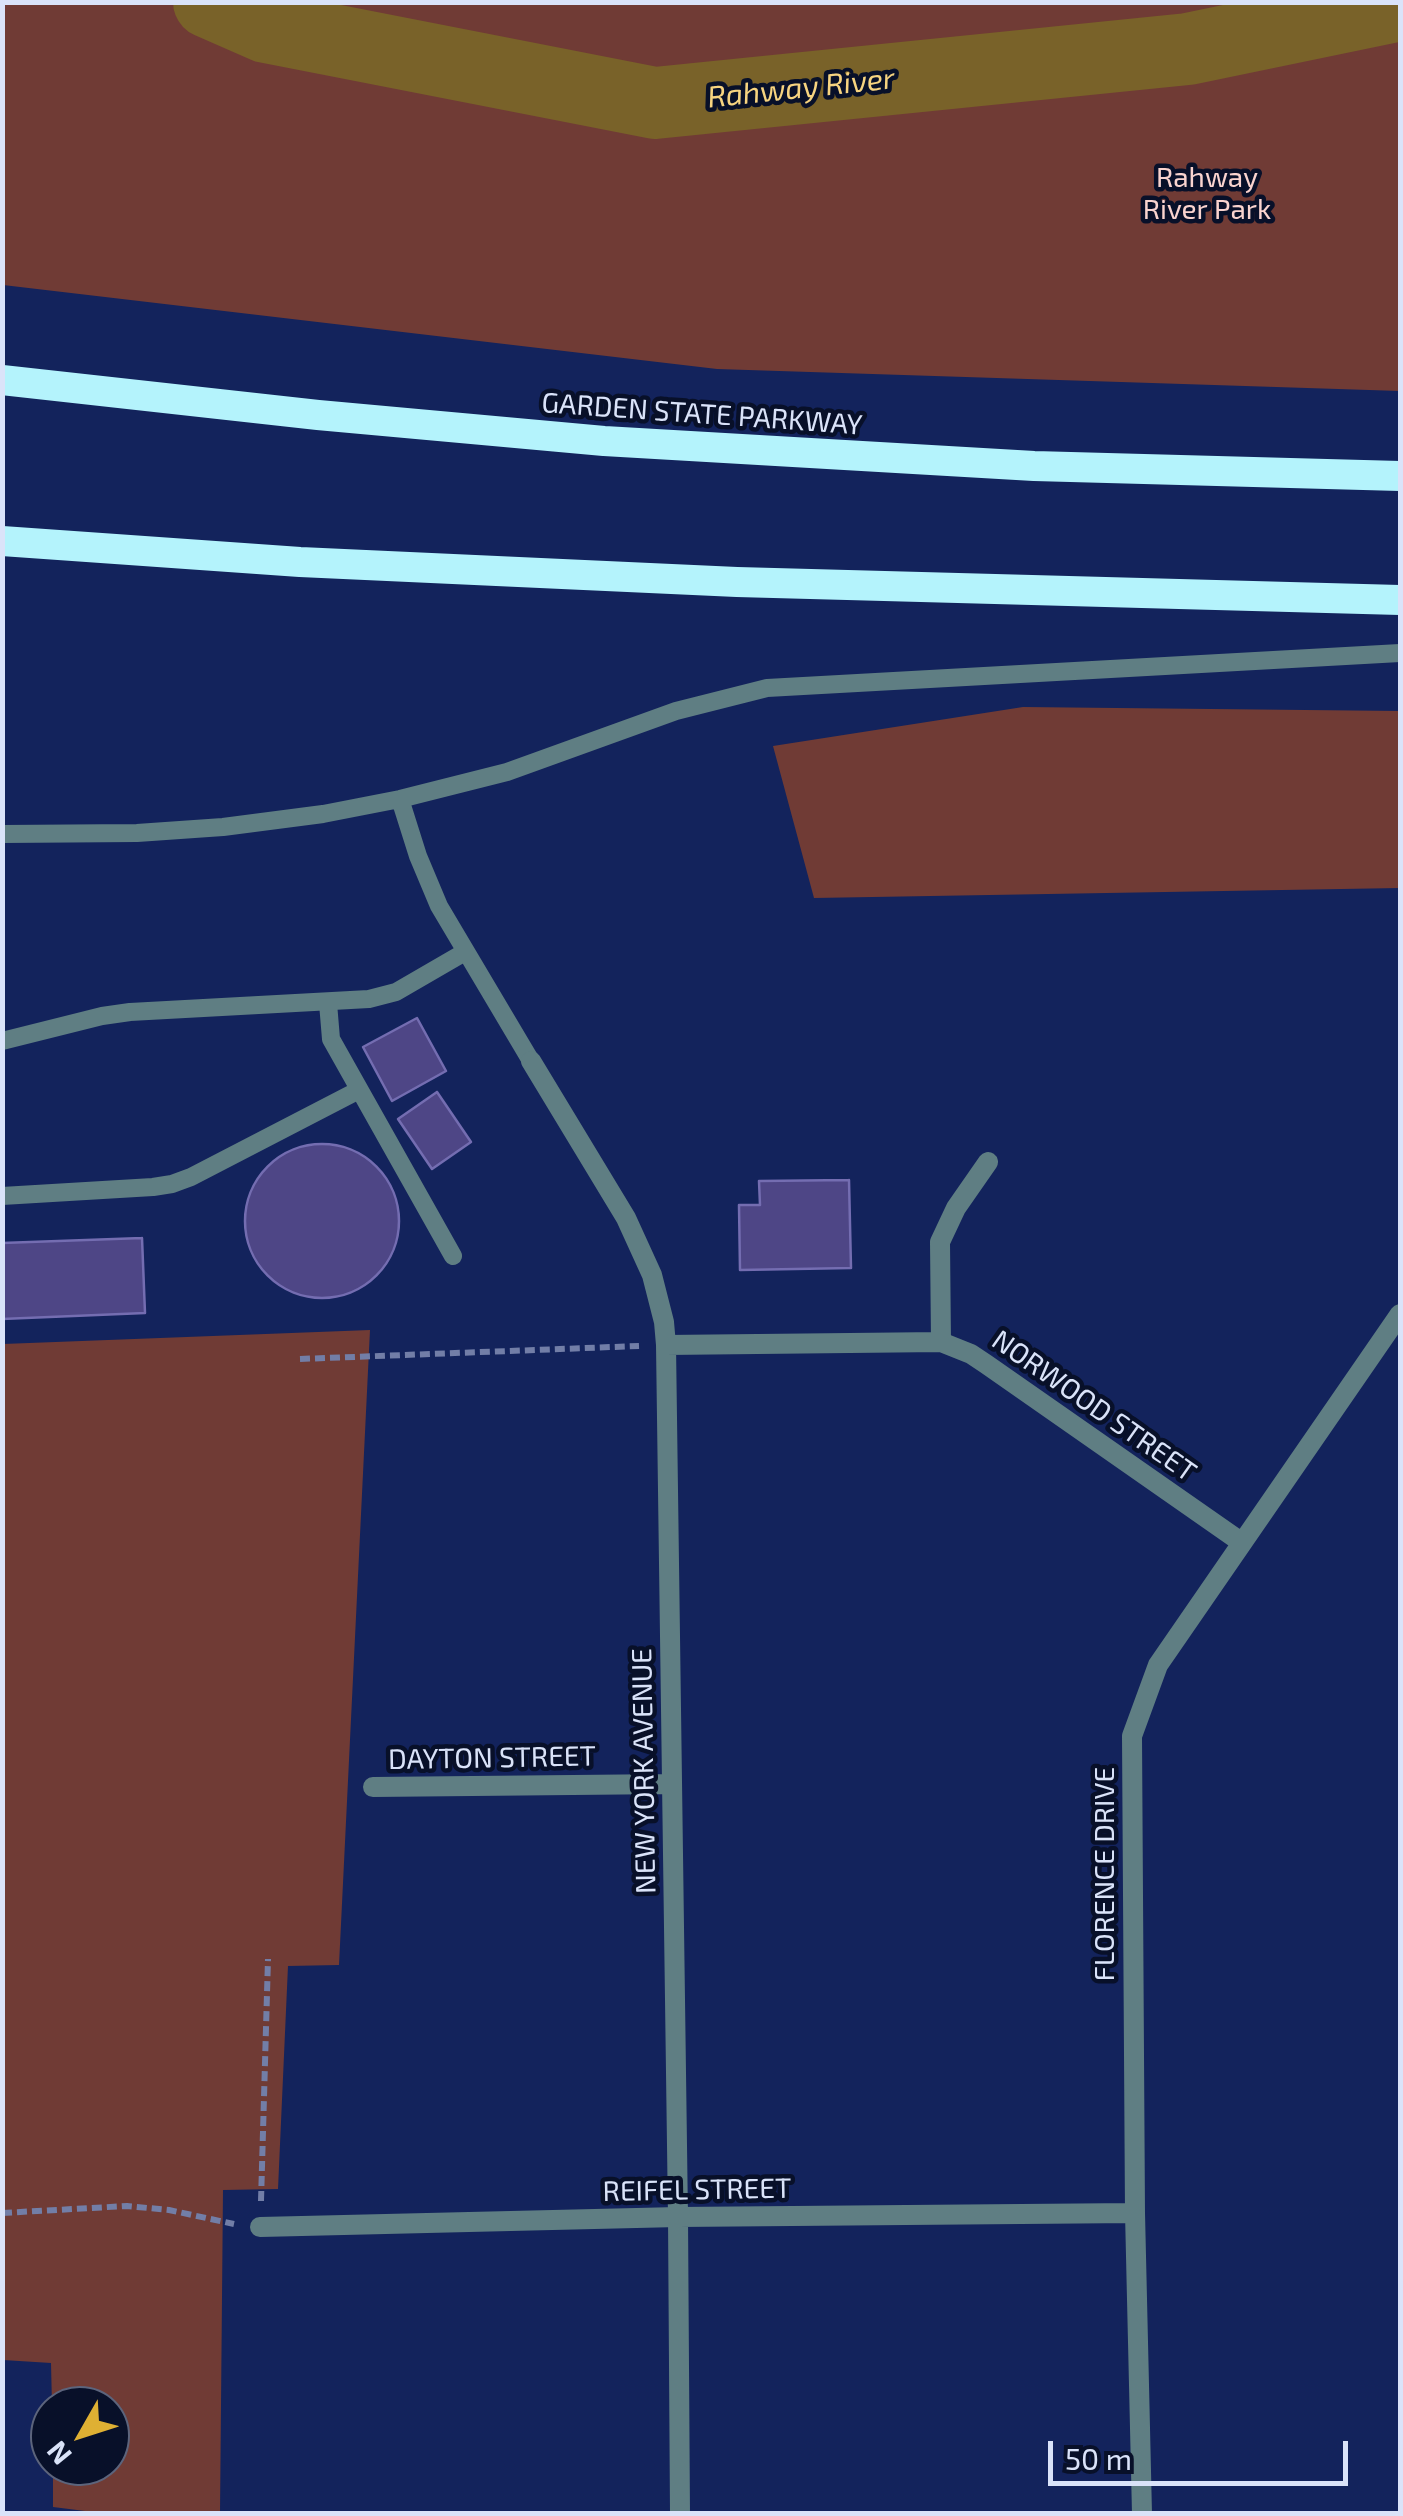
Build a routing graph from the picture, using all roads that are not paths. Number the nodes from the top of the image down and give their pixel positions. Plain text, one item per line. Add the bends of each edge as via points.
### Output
1 (2, 380) edge
2 (1400, 476) edge
3 (2, 541) edge
4 (1400, 600) edge
5 (1400, 653) edge
6 (400, 799) junction
7 (2, 834) edge
8 (465, 952) junction
9 (328, 1003) junction
10 (2, 1041) edge
11 (531, 1061) joint
12 (359, 1090) junction
13 (988, 1162) dead end
14 (2, 1196) edge
15 (453, 1256) dead end
16 (1400, 1314) edge
17 (941, 1342) junction
18 (666, 1344) junction
19 (1241, 1542) junction
20 (672, 1784) junction
21 (373, 1787) dead end
22 (1135, 2213) junction
23 (678, 2216) junction
24 (260, 2227) road end
25 (680, 2514) edge
26 (1142, 2514) edge

1 - 2 highway, GARDEN STATE PARKWAY via 622,443 1034,466
3 - 4 highway via 718,581
5 - 6 lane via 767,688 690,706 507,772
6 - 7 lane via 223,827
6 - 8 lane via 438,906
8 - 9 lane via 396,992
8 - 11 lane
9 - 10 lane via 130,1012
9 - 12 lane via 331,1039
11 - 18 street, NEW YORK AVENUE via 640,1246
12 - 14 lane via 172,1184
12 - 15 lane
13 - 17 street via 940,1242
16 - 19 street, FLORENCE DRIVE
17 - 18 street, NORWOOD STREET
17 - 19 street, NORWOOD STREET via 971,1354
18 - 20 street, NEW YORK AVENUE
19 - 22 street, FLORENCE DRIVE via 1158,1665 1132,1736
20 - 21 street, DAYTON STREET
20 - 23 street, NEW YORK AVENUE
22 - 23 street, REIFEL STREET
22 - 26 street, FLORENCE DRIVE
23 - 24 street, REIFEL STREET
23 - 25 street, NEW YORK AVENUE

